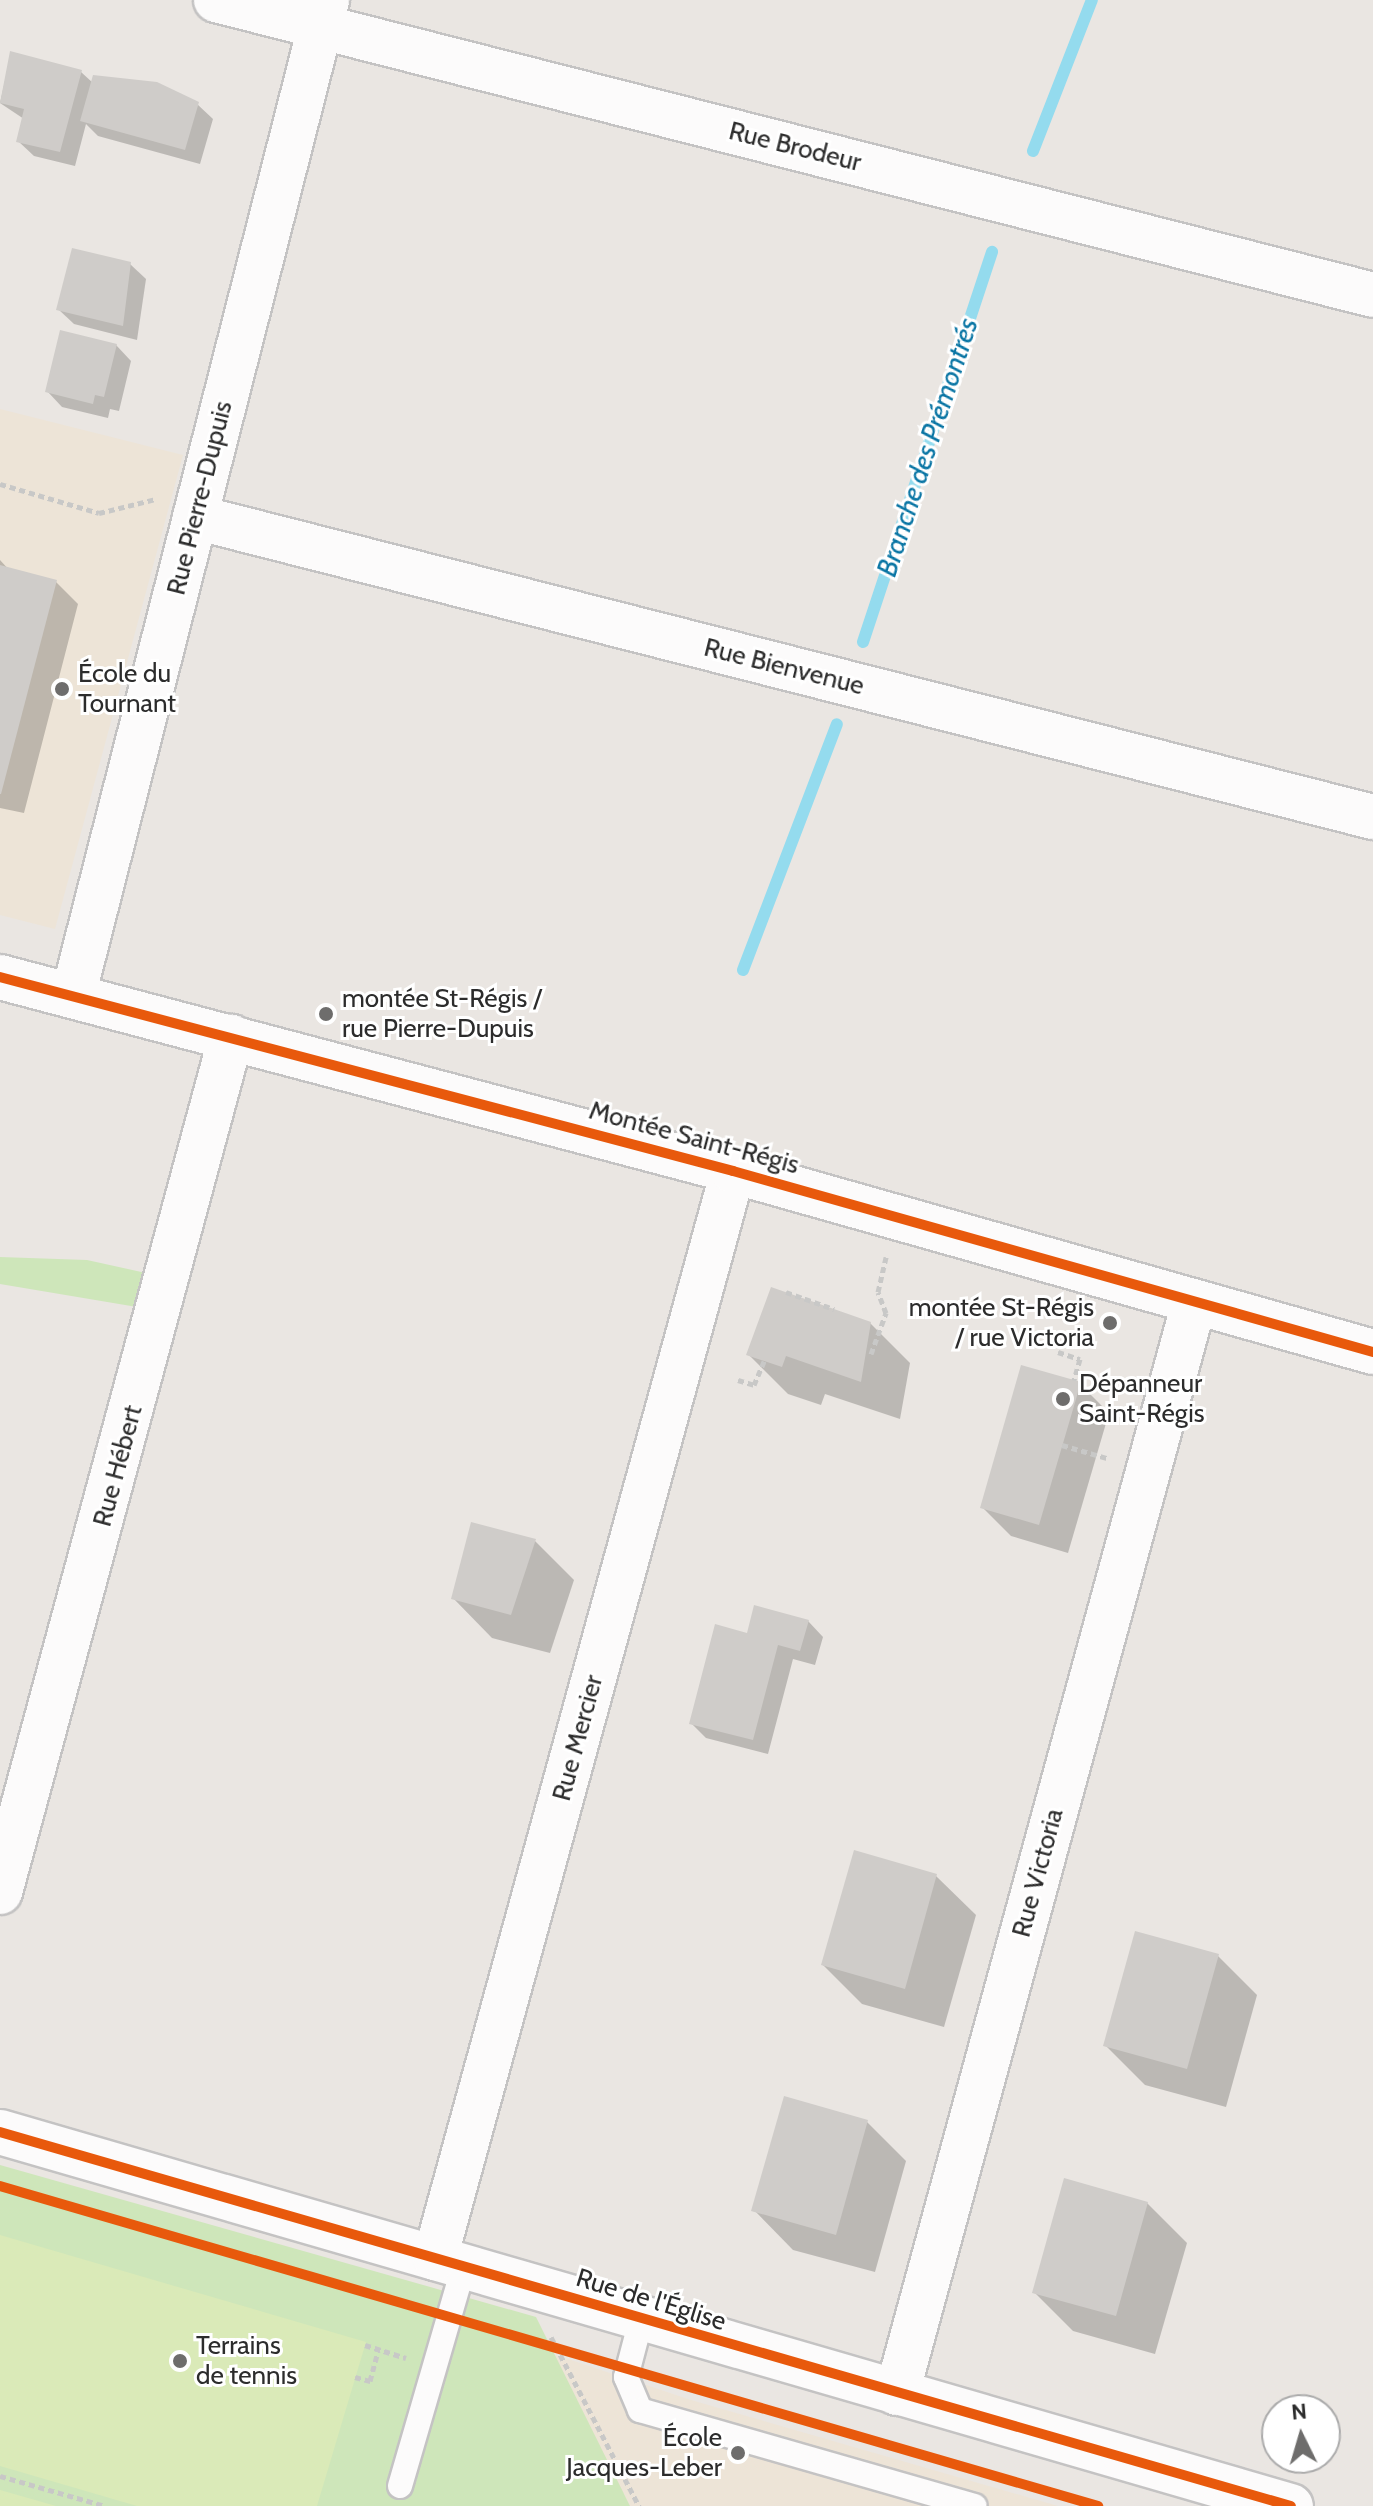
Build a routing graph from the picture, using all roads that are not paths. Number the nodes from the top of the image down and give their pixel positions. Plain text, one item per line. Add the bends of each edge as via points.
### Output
1 (216, 0) edge
2 (324, 13) edge
3 (1373, 295) edge
4 (181, 505) junction
5 (1373, 817) edge
6 (0, 977) edge
7 (73, 996) junction
8 (231, 1037) junction
9 (733, 1171) junction
10 (1194, 1303) junction
11 (1373, 1352) edge
12 (0, 1892) edge
13 (0, 2132) edge
14 (450, 2262) junction
15 (641, 2320) junction
16 (897, 2393) junction
17 (400, 2486) dead end
18 (1234, 2498) edge
19 (975, 2506) edge
20 (1291, 2506) edge

1 - 2 street, Rue Brodeur
2 - 3 street, Rue Brodeur
2 - 4 street, Rue Pierre-Dupuis
4 - 5 street, Rue Bienvenue
4 - 7 street, Rue Pierre-Dupuis
6 - 7 street, Montée Saint-Régis
7 - 8 street, Montée Saint-Régis
8 - 9 street, Montée Saint-Régis
8 - 12 street, Rue Hébert
9 - 10 street, Montée Saint-Régis
9 - 14 street, Rue Mercier
10 - 11 street, Montée Saint-Régis
10 - 16 street, Rue Victoria
13 - 14 street, Rue de l'Église
14 - 15 street, Rue de l'Église
14 - 17 lane
15 - 16 street, Rue de l'Église
15 - 19 lane via 627,2367 629,2397 640,2410
16 - 18 street, Rue de l'Église
18 - 20 street, Rue de l'Église

